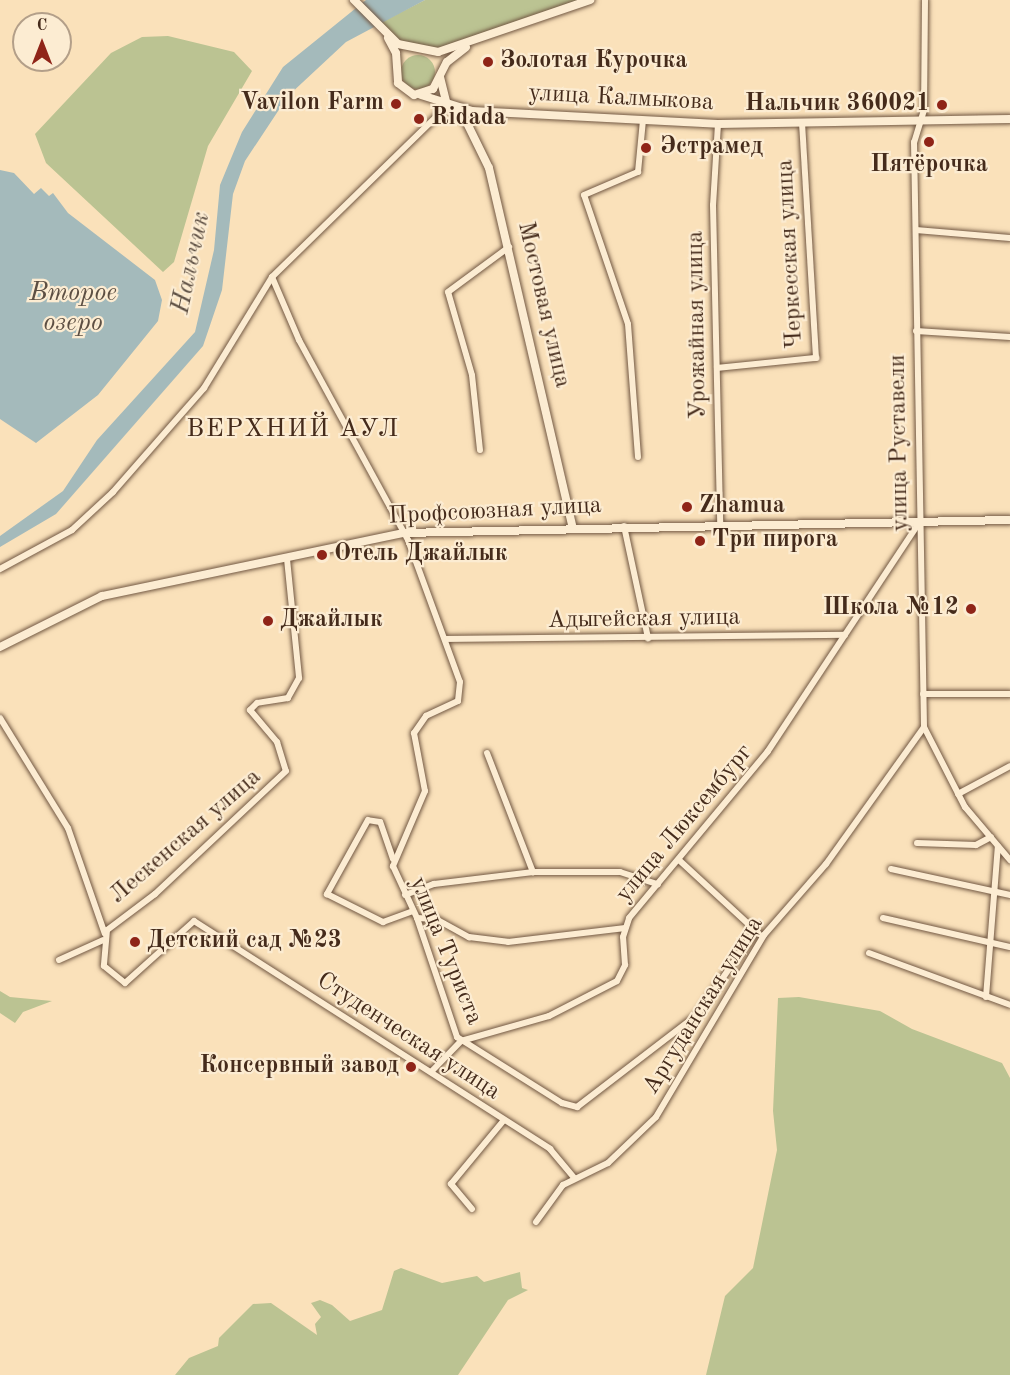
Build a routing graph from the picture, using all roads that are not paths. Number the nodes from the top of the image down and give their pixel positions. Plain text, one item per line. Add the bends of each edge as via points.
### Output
1 (354, 0) edge
2 (590, 0) edge
3 (925, 0) edge
4 (385, 34) junction
5 (471, 43) junction
6 (415, 50) junction
7 (427, 51) junction
8 (397, 63) junction
9 (440, 77) junction
10 (421, 95) junction
11 (447, 106) junction
12 (1010, 119) edge
13 (644, 120) junction
14 (919, 120) junction
15 (802, 123) junction
16 (718, 124) junction
17 (916, 230) junction
18 (1010, 238) edge
19 (510, 247) junction
20 (272, 277) junction
21 (916, 331) junction
22 (1010, 337) edge
23 (717, 368) junction
24 (480, 450) dead end
25 (639, 457) dead end
26 (1010, 520) edge
27 (921, 521) junction
28 (720, 525) junction
29 (572, 526) junction
30 (624, 526) junction
31 (403, 533) junction
32 (287, 559) junction
33 (0, 569) edge
34 (845, 635) junction
35 (648, 638) junction
36 (445, 639) junction
37 (0, 647) edge
38 (923, 694) junction
39 (1010, 694) edge
40 (0, 718) edge
41 (924, 727) junction
42 (487, 753) dead end
43 (1010, 766) edge
44 (958, 794) junction
45 (990, 837) junction
46 (917, 843) dead end
47 (998, 846) junction
48 (393, 859) junction
49 (679, 860) junction
50 (1010, 860) edge
51 (891, 869) dead end
52 (533, 872) junction
53 (658, 884) junction
54 (996, 893) junction
55 (405, 895) junction
56 (1010, 895) edge
57 (413, 911) junction
58 (417, 918) junction
59 (883, 918) dead end
60 (625, 928) junction
61 (755, 932) junction
62 (764, 936) junction
63 (104, 937) junction
64 (992, 942) junction
65 (1010, 947) edge
66 (868, 953) dead end
67 (59, 960) dead end
68 (986, 997) junction
69 (1010, 1005) edge
70 (461, 1041) junction
71 (431, 1072) junction
72 (504, 1120) junction
73 (574, 1178) junction
74 (472, 1209) dead end
75 (536, 1222) dead end

1 - 4 main road
2 - 5 main road via 513,23
3 - 14 street, улица Руставели
4 - 6 main road
4 - 8 main road
5 - 7 main road
5 - 9 main road via 447,62
6 - 7 main road
6 - 8 main road
7 - 9 main road via 438,62
8 - 10 main road via 402,88
9 - 10 main road
9 - 11 street
10 - 11 street
11 - 13 street, улица Калмыкова
11 - 19 street, Мостовая улица via 466,121 483,150
11 - 20 street
12 - 14 street, улица Калмыкова
13 - 16 street, улица Калмыкова
13 - 25 street via 638,172 584,195 628,324
14 - 15 street, улица Калмыкова
14 - 17 street, улица Руставели via 914,142
15 - 16 street, улица Калмыкова
15 - 23 street, Черкесская улица via 816,358
16 - 23 street, Урожайная улица via 713,205
17 - 18 street
17 - 21 street, улица Руставели
19 - 24 street via 448,292 472,375
19 - 29 street, Мостовая улица
20 - 31 street, улица Туриста via 299,340
20 - 33 street via 252,303 204,388 113,492 72,530
21 - 22 street
21 - 27 street, улица Руставели
23 - 28 street, Урожайная улица
26 - 27 street, Профсоюзная улица
27 - 28 street, Профсоюзная улица
27 - 34 street, улица Люксембург
27 - 38 street, улица Руставели
28 - 30 street, Профсоюзная улица
29 - 30 street, Профсоюзная улица
29 - 31 street, Профсоюзная улица
30 - 35 street
31 - 32 street, Профсоюзная улица
31 - 36 street, улица Туриста
32 - 37 street, Профсоюзная улица via 102,597
32 - 63 street, Лескенская улица via 299,678 288,698 257,704 250,710 277,742 286,771
34 - 35 street, Адыгейская улица
34 - 49 street, улица Люксембург via 765,756
35 - 36 street, Адыгейская улица
36 - 48 street, улица Туриста via 460,698 416,727 413,743 425,791
38 - 39 street
38 - 41 street, улица Руставели
40 - 63 street via 68,828
41 - 44 street, улица Руставели
41 - 62 street, Аргуданская улица via 826,864
42 - 52 street
43 - 44 street
44 - 45 street, улица Руставели
45 - 46 street via 976,845
45 - 47 street, улица Руставели
47 - 50 street, улица Руставели
47 - 54 street
48 - 55 street, улица Туриста
48 - 57 street via 380,822 368,820 327,894 383,922
49 - 53 street, улица Люксембург
49 - 61 street
51 - 54 street
52 - 53 street via 620,872
52 - 55 street via 434,885
53 - 60 street, улица Люксембург
54 - 56 street
54 - 64 street
55 - 57 street, улица Туриста
57 - 58 street, улица Туриста
58 - 60 street via 436,919 468,937 508,942
58 - 70 street, улица Туриста
59 - 64 street
60 - 70 street, улица Люксембург via 625,965 610,987 549,1016
61 - 62 street
61 - 70 street, улица Туриста via 698,1014 582,1105 567,1106
62 - 73 street, Аргуданская улица via 656,1117 608,1163
63 - 67 street
63 - 71 street, Студенческая улица via 105,966 124,983 194,921
64 - 65 street
64 - 68 street
66 - 68 street
68 - 69 street
70 - 71 street
71 - 72 street, Студенческая улица
72 - 73 street, Студенческая улица via 556,1154
72 - 74 street via 451,1184
73 - 75 street, Аргуданская улица

